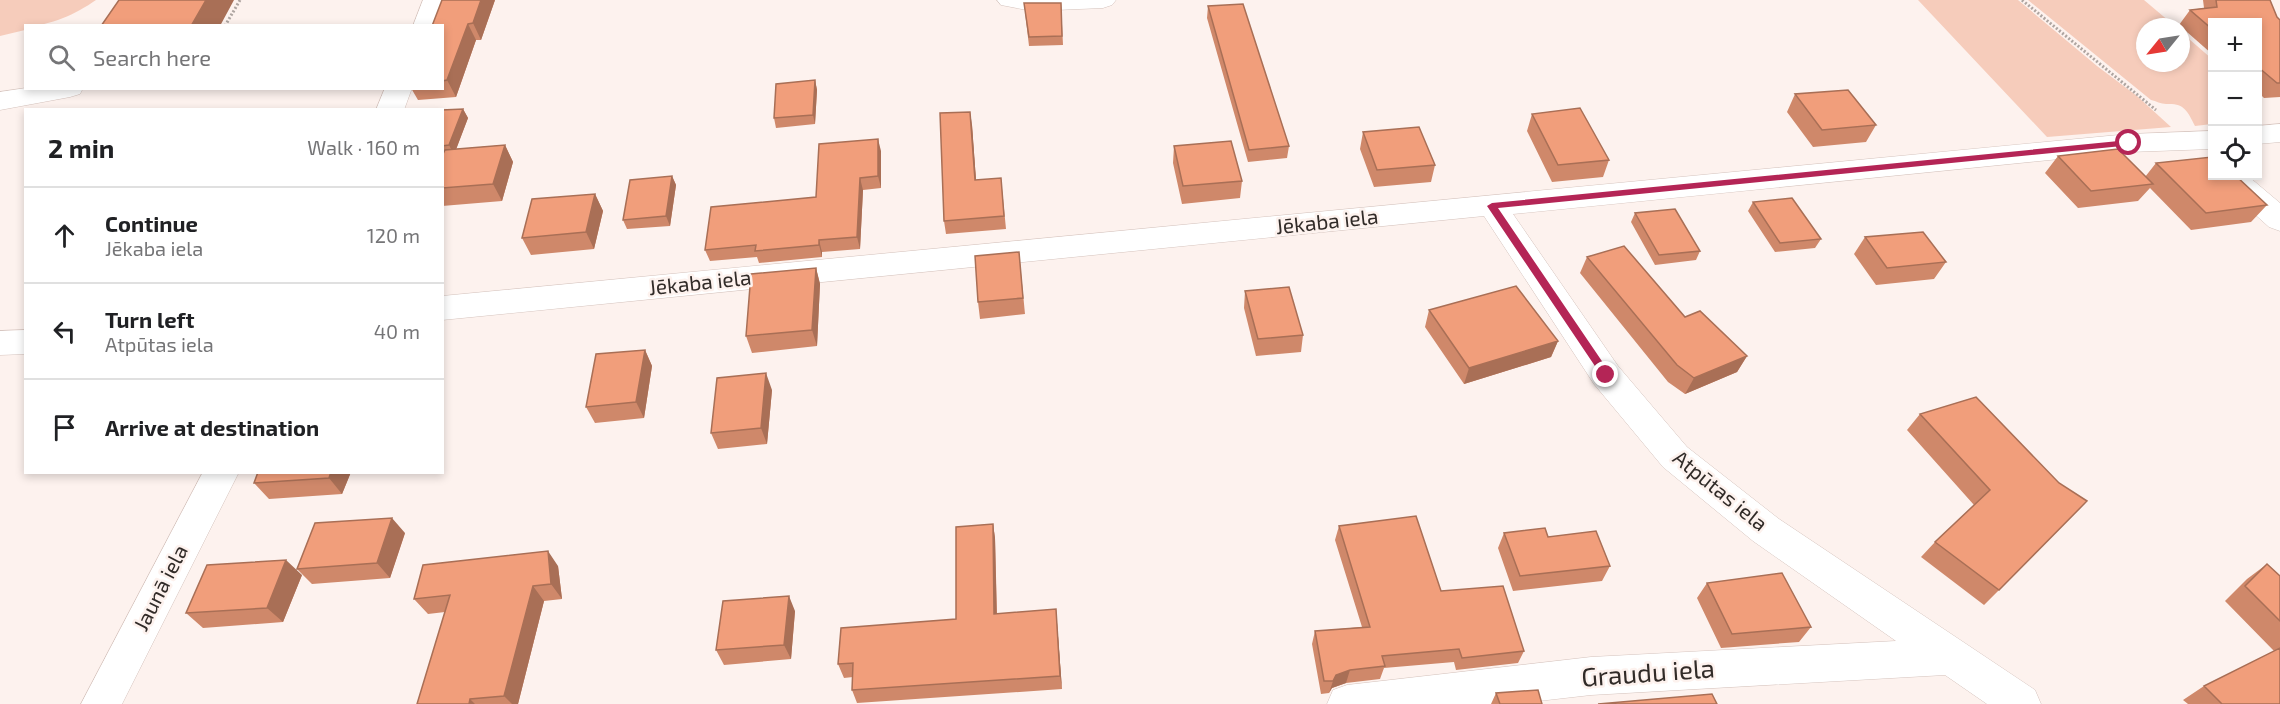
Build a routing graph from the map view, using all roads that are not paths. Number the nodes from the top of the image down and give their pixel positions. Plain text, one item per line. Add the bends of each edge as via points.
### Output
1 (436, 0) edge
2 (1103, 0) edge
3 (1021, 2) edge
4 (427, 24) edge
5 (59, 90) edge
6 (398, 90) edge
7 (0, 101) edge
8 (391, 108) edge
9 (2280, 133) edge
10 (2262, 135) edge
11 (2206, 147) edge
12 (2235, 180) edge
13 (1492, 206) junction
14 (2280, 220) edge
15 (444, 308) edge
16 (24, 342) edge
17 (0, 344) edge
18 (220, 474) edge
19 (1951, 656) junction
20 (101, 704) edge
21 (1347, 704) edge
22 (2021, 704) edge

1 - 4 street
2 - 3 street
5 - 7 street
6 - 8 street
9 - 10 street
11 - 13 street, Jēkaba iela via 2129,143
12 - 14 street
13 - 15 street, Jēkaba iela
13 - 19 street, Atpūtas iela via 1606,375 1675,457 1767,530
16 - 17 street
18 - 20 street, Jaunā iela
19 - 21 street, Graudu iela via 1591,676
19 - 22 street, Atpūtas iela

